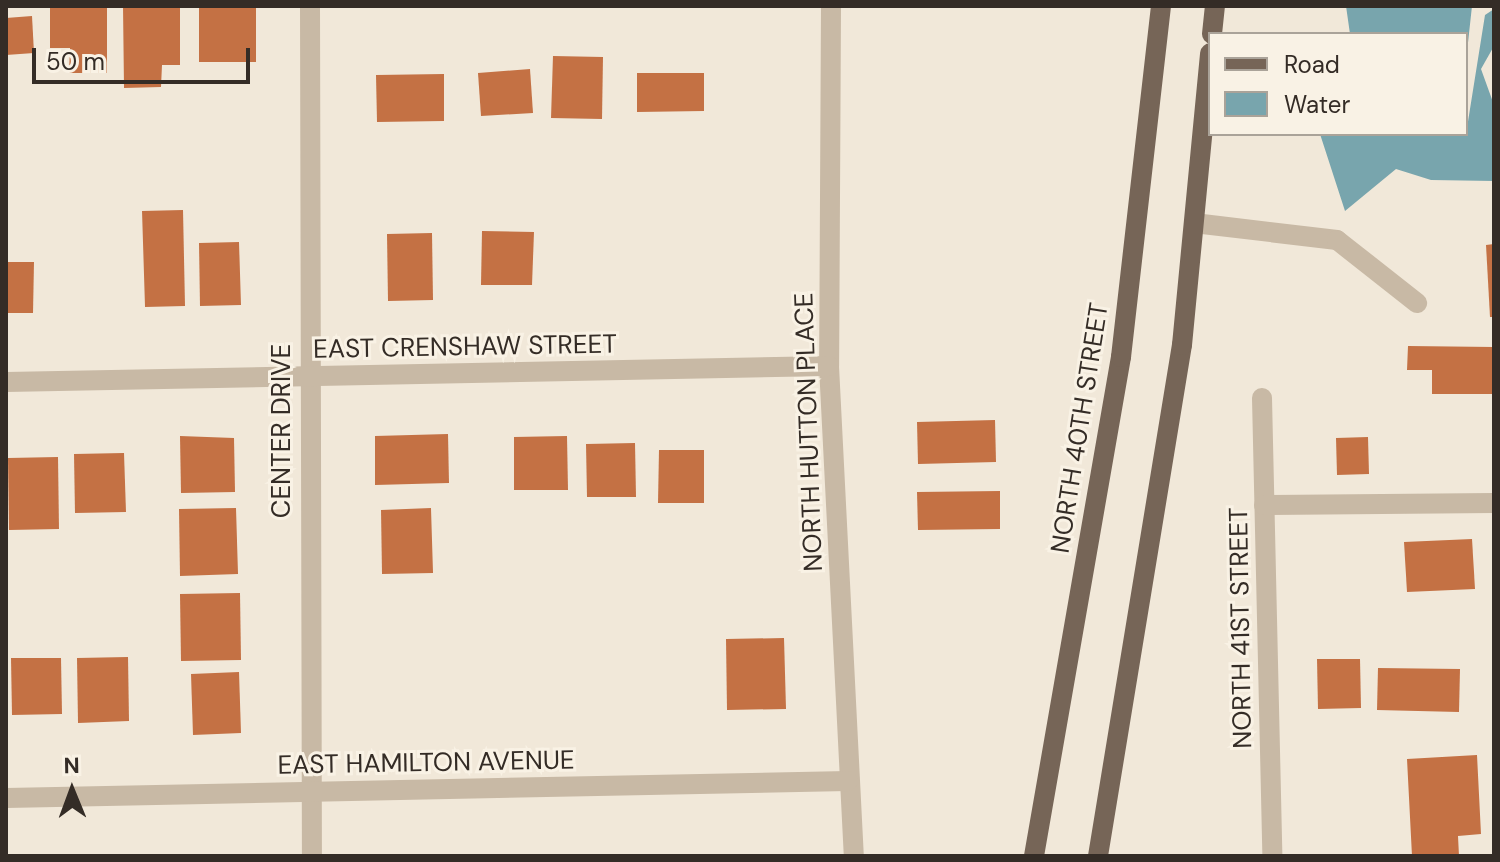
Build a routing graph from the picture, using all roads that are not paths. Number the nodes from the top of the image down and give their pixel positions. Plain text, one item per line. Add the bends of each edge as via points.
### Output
1 (310, 6) edge
2 (831, 6) edge
3 (1161, 6) edge
4 (1215, 6) edge
5 (1212, 32) edge
6 (1208, 74) edge
7 (1194, 223) junction
8 (1417, 303) dead end
9 (829, 366) junction
10 (306, 376) junction
11 (6, 382) edge
12 (1262, 398) dead end
13 (1494, 503) edge
14 (1264, 505) junction
15 (848, 781) junction
16 (311, 791) junction
17 (6, 798) edge
18 (312, 856) edge
19 (854, 856) edge
20 (1034, 856) edge
21 (1098, 856) edge
22 (1272, 856) edge

1 - 10 street, CENTER DRIVE
2 - 9 street, NORTH HUTTON PLACE
3 - 20 main road, NORTH 40TH STREET via 1121,357
4 - 5 main road
6 - 7 main road
7 - 8 street via 1337,240
7 - 21 main road via 1182,345
9 - 10 street, EAST CRENSHAW STREET
9 - 15 street, NORTH HUTTON PLACE
10 - 11 street, EAST CRENSHAW STREET
10 - 16 street, CENTER DRIVE
12 - 14 street, NORTH 41ST STREET
13 - 14 street
14 - 22 street, NORTH 41ST STREET
15 - 16 street, EAST HAMILTON AVENUE
15 - 19 street, NORTH HUTTON PLACE
16 - 17 street, EAST HAMILTON AVENUE
16 - 18 street, CENTER DRIVE

